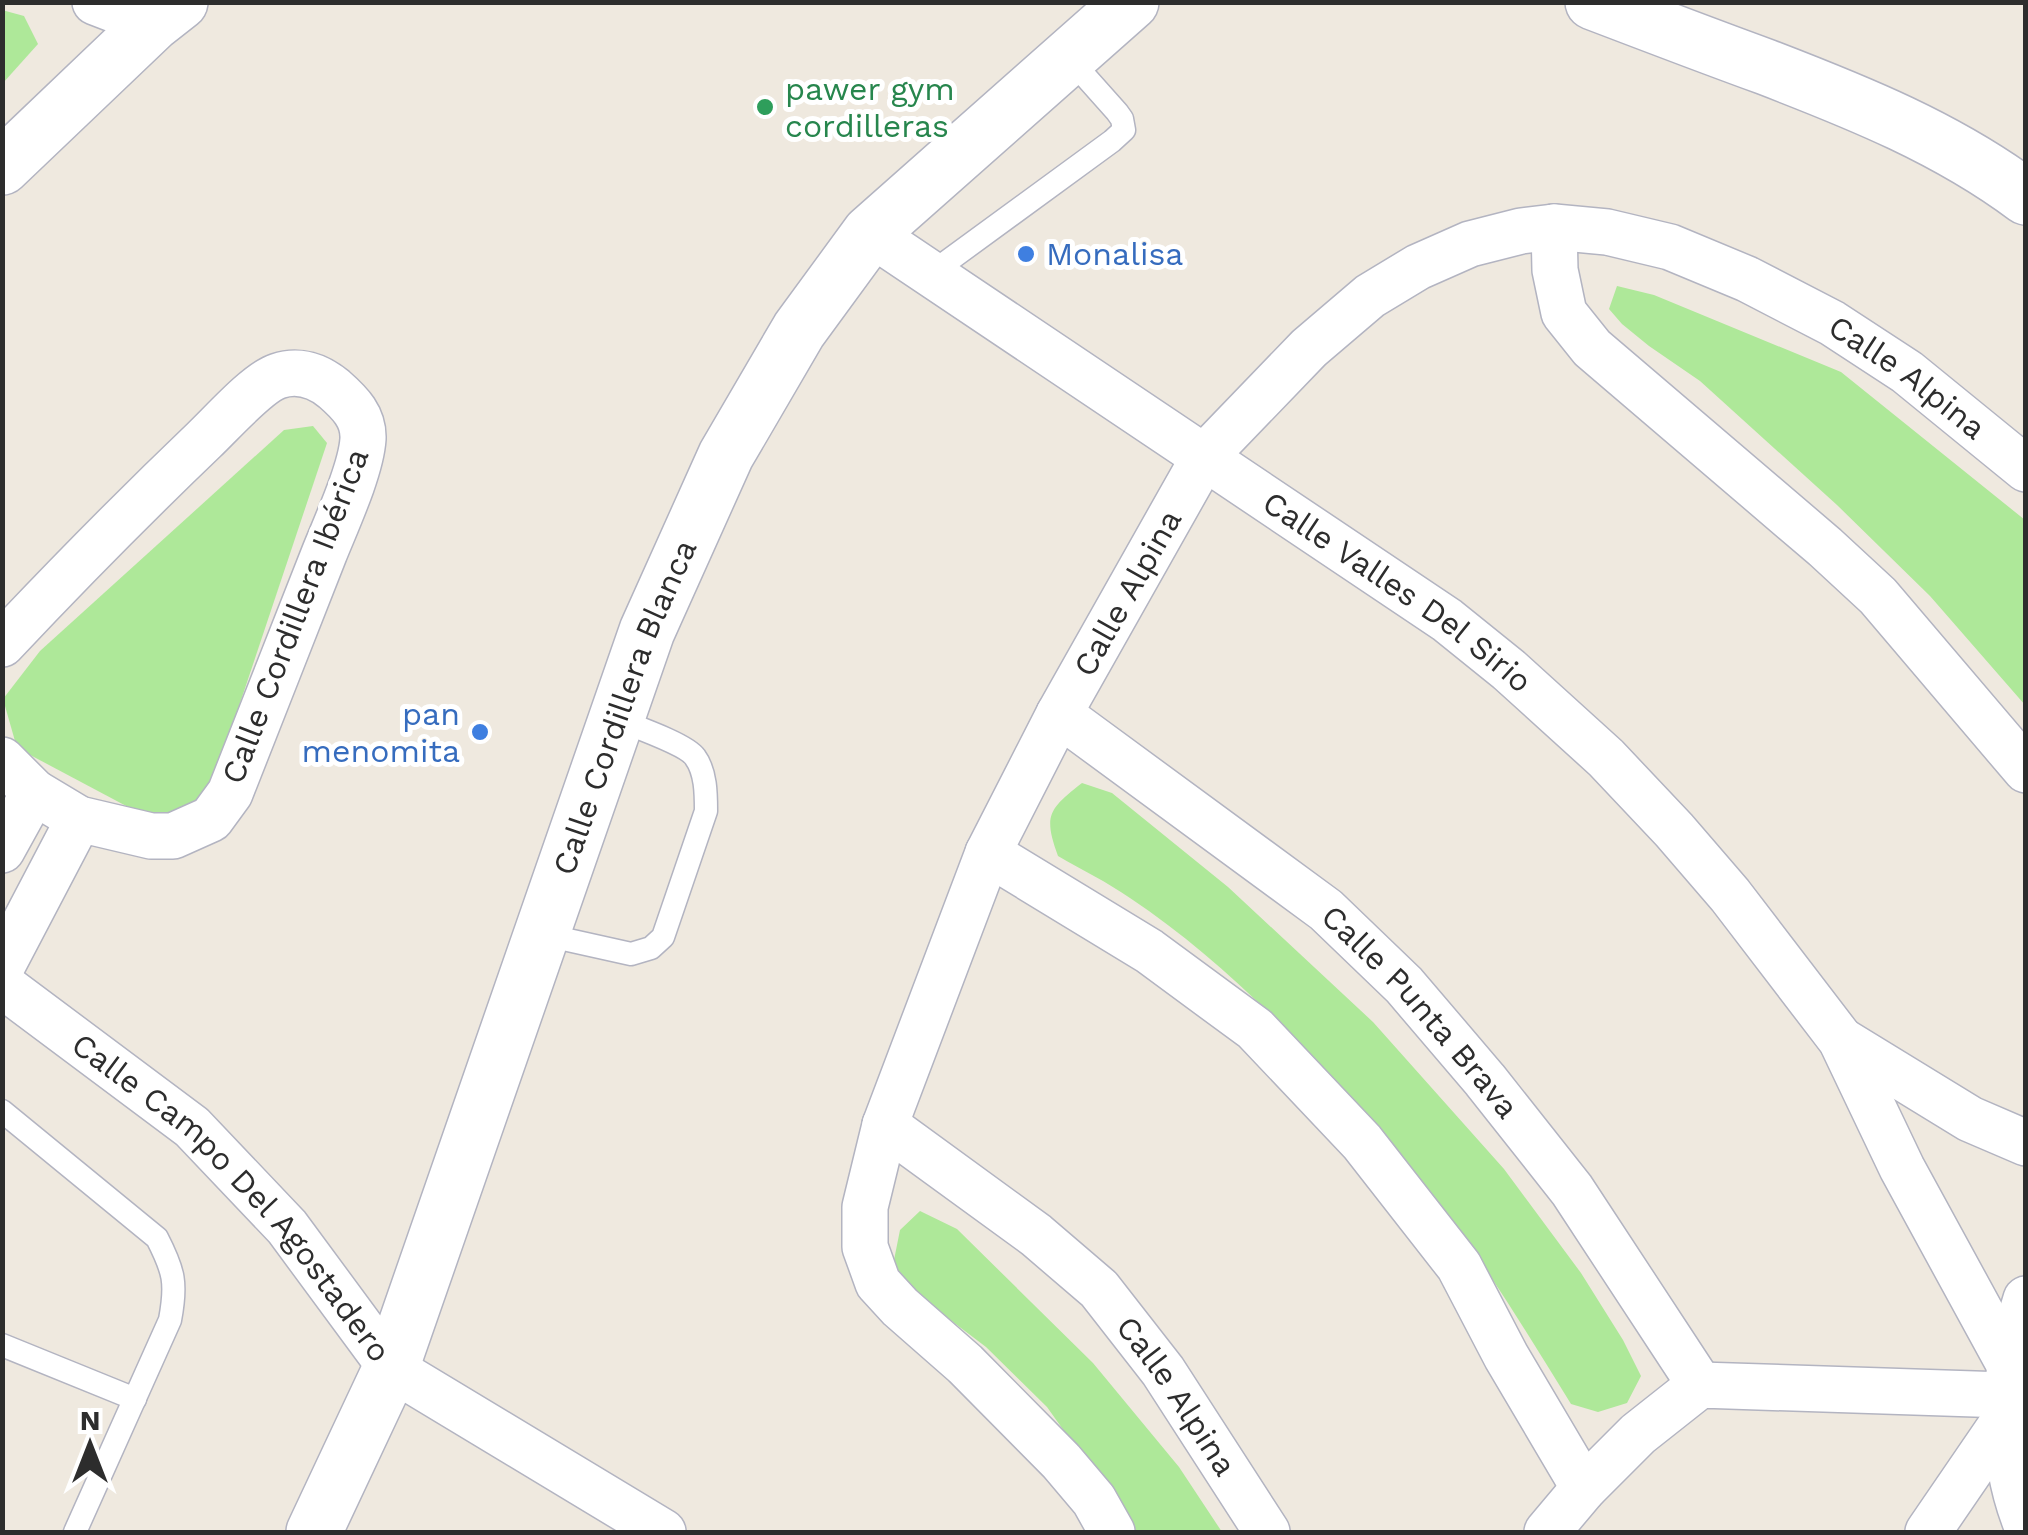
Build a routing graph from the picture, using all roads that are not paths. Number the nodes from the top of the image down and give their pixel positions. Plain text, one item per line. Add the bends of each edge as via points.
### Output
1 (95, 2) edge
2 (1593, 2) edge
3 (1126, 5) edge
4 (166, 13) edge
5 (1068, 57) junction
6 (2, 167) edge
7 (2026, 197) edge
8 (1554, 227) junction
9 (870, 233) junction
10 (930, 274) junction
11 (1204, 456) junction
12 (2026, 469) edge
13 (2, 644) edge
14 (1059, 714) junction
15 (616, 719) junction
16 (2, 760) edge
17 (2026, 770) edge
18 (34, 792) junction
19 (79, 820) junction
20 (2, 850) edge
21 (988, 853) junction
22 (541, 934) junction
23 (2, 966) edge
24 (2, 985) edge
25 (1841, 1040) junction
26 (2, 1111) edge
27 (885, 1124) junction
28 (2026, 1143) edge
29 (2026, 1299) edge
30 (2, 1345) edge
31 (391, 1368) junction
32 (1700, 1386) junction
33 (2007, 1392) junction
34 (135, 1399) junction
35 (1584, 1488) junction
36 (2026, 1524) edge
37 (75, 1532) edge
38 (314, 1532) edge
39 (662, 1532) edge
40 (1112, 1532) edge
41 (1267, 1532) edge
42 (1547, 1532) edge
43 (1928, 1532) edge

1 - 4 street
2 - 7 street via 1910,126
3 - 5 street, Calle Cordillera Blanca
4 - 6 street
5 - 9 street, Calle Cordillera Blanca
5 - 10 lane via 1117,112 1124,130
8 - 11 street, Calle Alpina via 1470,244 1370,296
8 - 12 street, Calle Alpina via 1670,248 1832,323 1906,372
8 - 17 street via 1564,313 1592,348 1878,596
9 - 10 street, Calle Valles Del Sirio
9 - 15 street, Calle Cordillera Blanca via 799,330 726,455 647,631
10 - 11 street, Calle Valles Del Sirio
11 - 14 street, Calle Alpina
11 - 25 street, Calle Valles Del Sirio via 1447,620 1606,758 1730,895
13 - 19 street, Calle Cordillera Ibérica via 100,540 274,376 324,380 358,414 362,450 230,793 211,820 173,836
14 - 21 street, Calle Alpina
14 - 32 street, Calle Punta Brava via 1326,910 1404,986 1572,1190
15 - 22 street, Calle Cordillera Blanca
15 - 22 lane via 694,754 706,790 706,812 663,937 631,954
16 - 18 street, Calle Cordillera Ibérica
18 - 19 street, Calle Cordillera Ibérica
18 - 20 street
19 - 23 street
21 - 27 street, Calle Alpina
21 - 35 street via 1149,951 1255,1029 1362,1142 1459,1266
22 - 31 street, Calle Cordillera Blanca
24 - 31 street, Calle Campo Del Agostadero via 192,1127 287,1227
25 - 28 street, Calle Valles Del Sirio via 1970,1118
25 - 33 street, Calle Valles Del Sirio
26 - 34 lane via 157,1238 170,1264 176,1292 170,1320
27 - 40 street, Calle Alpina via 865,1207 866,1247 878,1282 1061,1461
27 - 41 street, Calle Alpina via 1099,1288 1164,1370
29 - 33 street
30 - 34 lane
31 - 38 street, Calle Cordillera Blanca
31 - 39 street, Calle Campo Del Agostadero
32 - 33 street
32 - 35 street
33 - 36 street via 2008,1457
33 - 43 street
34 - 37 lane
35 - 42 street

